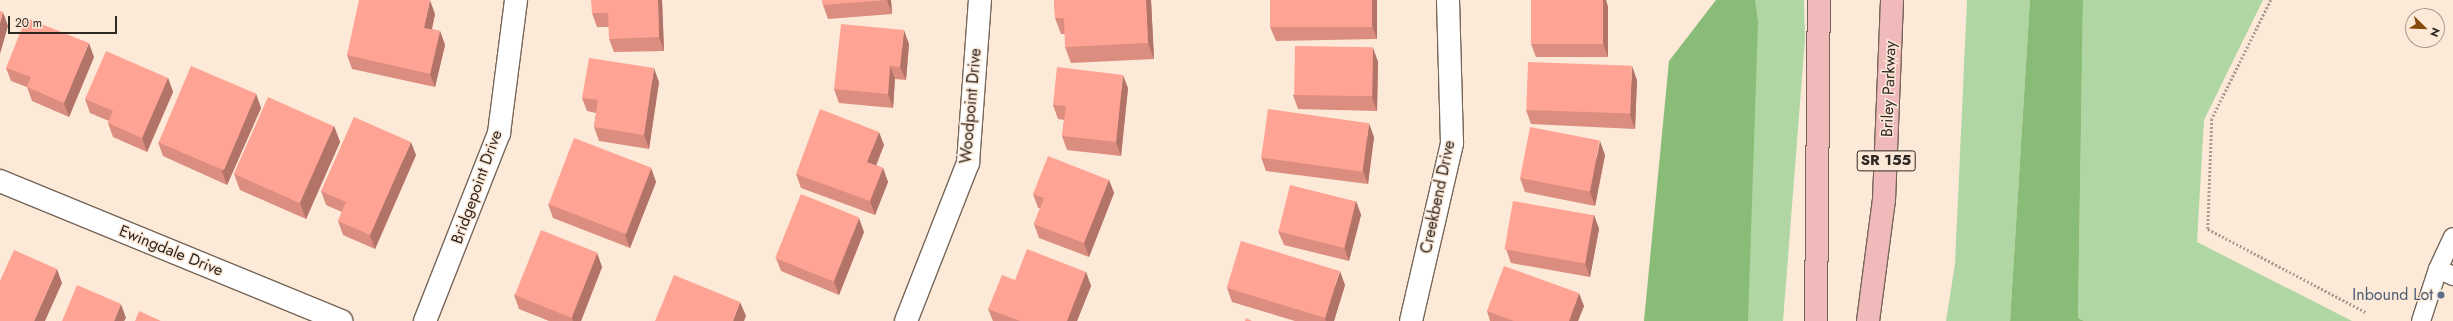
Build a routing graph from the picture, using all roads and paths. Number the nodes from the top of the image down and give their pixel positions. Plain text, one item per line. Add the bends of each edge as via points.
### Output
1 (516, 0) edge
2 (980, 0) edge
3 (1448, 0) edge
4 (1820, 0) edge
5 (1892, 0) edge
6 (2271, 0) edge
7 (0, 181) edge
8 (2453, 236) edge
9 (2445, 272) edge
10 (2367, 313) dead end
11 (341, 321) edge
12 (425, 321) edge
13 (906, 321) edge
14 (1411, 321) edge
15 (1816, 321) edge
16 (1868, 321) edge
17 (2421, 321) edge

1 - 12 street, Bridgepoint Drive via 499,133
2 - 13 street, Woodpoint Drive via 968,164
3 - 14 street, Creekbend Drive via 1452,143
4 - 15 highway
5 - 16 highway, Briley Parkway / SR 155 via 1884,200
6 - 10 path via 2212,119 2208,229
7 - 11 street, Ewingdale Drive
8 - 9 lane
9 - 17 lane

